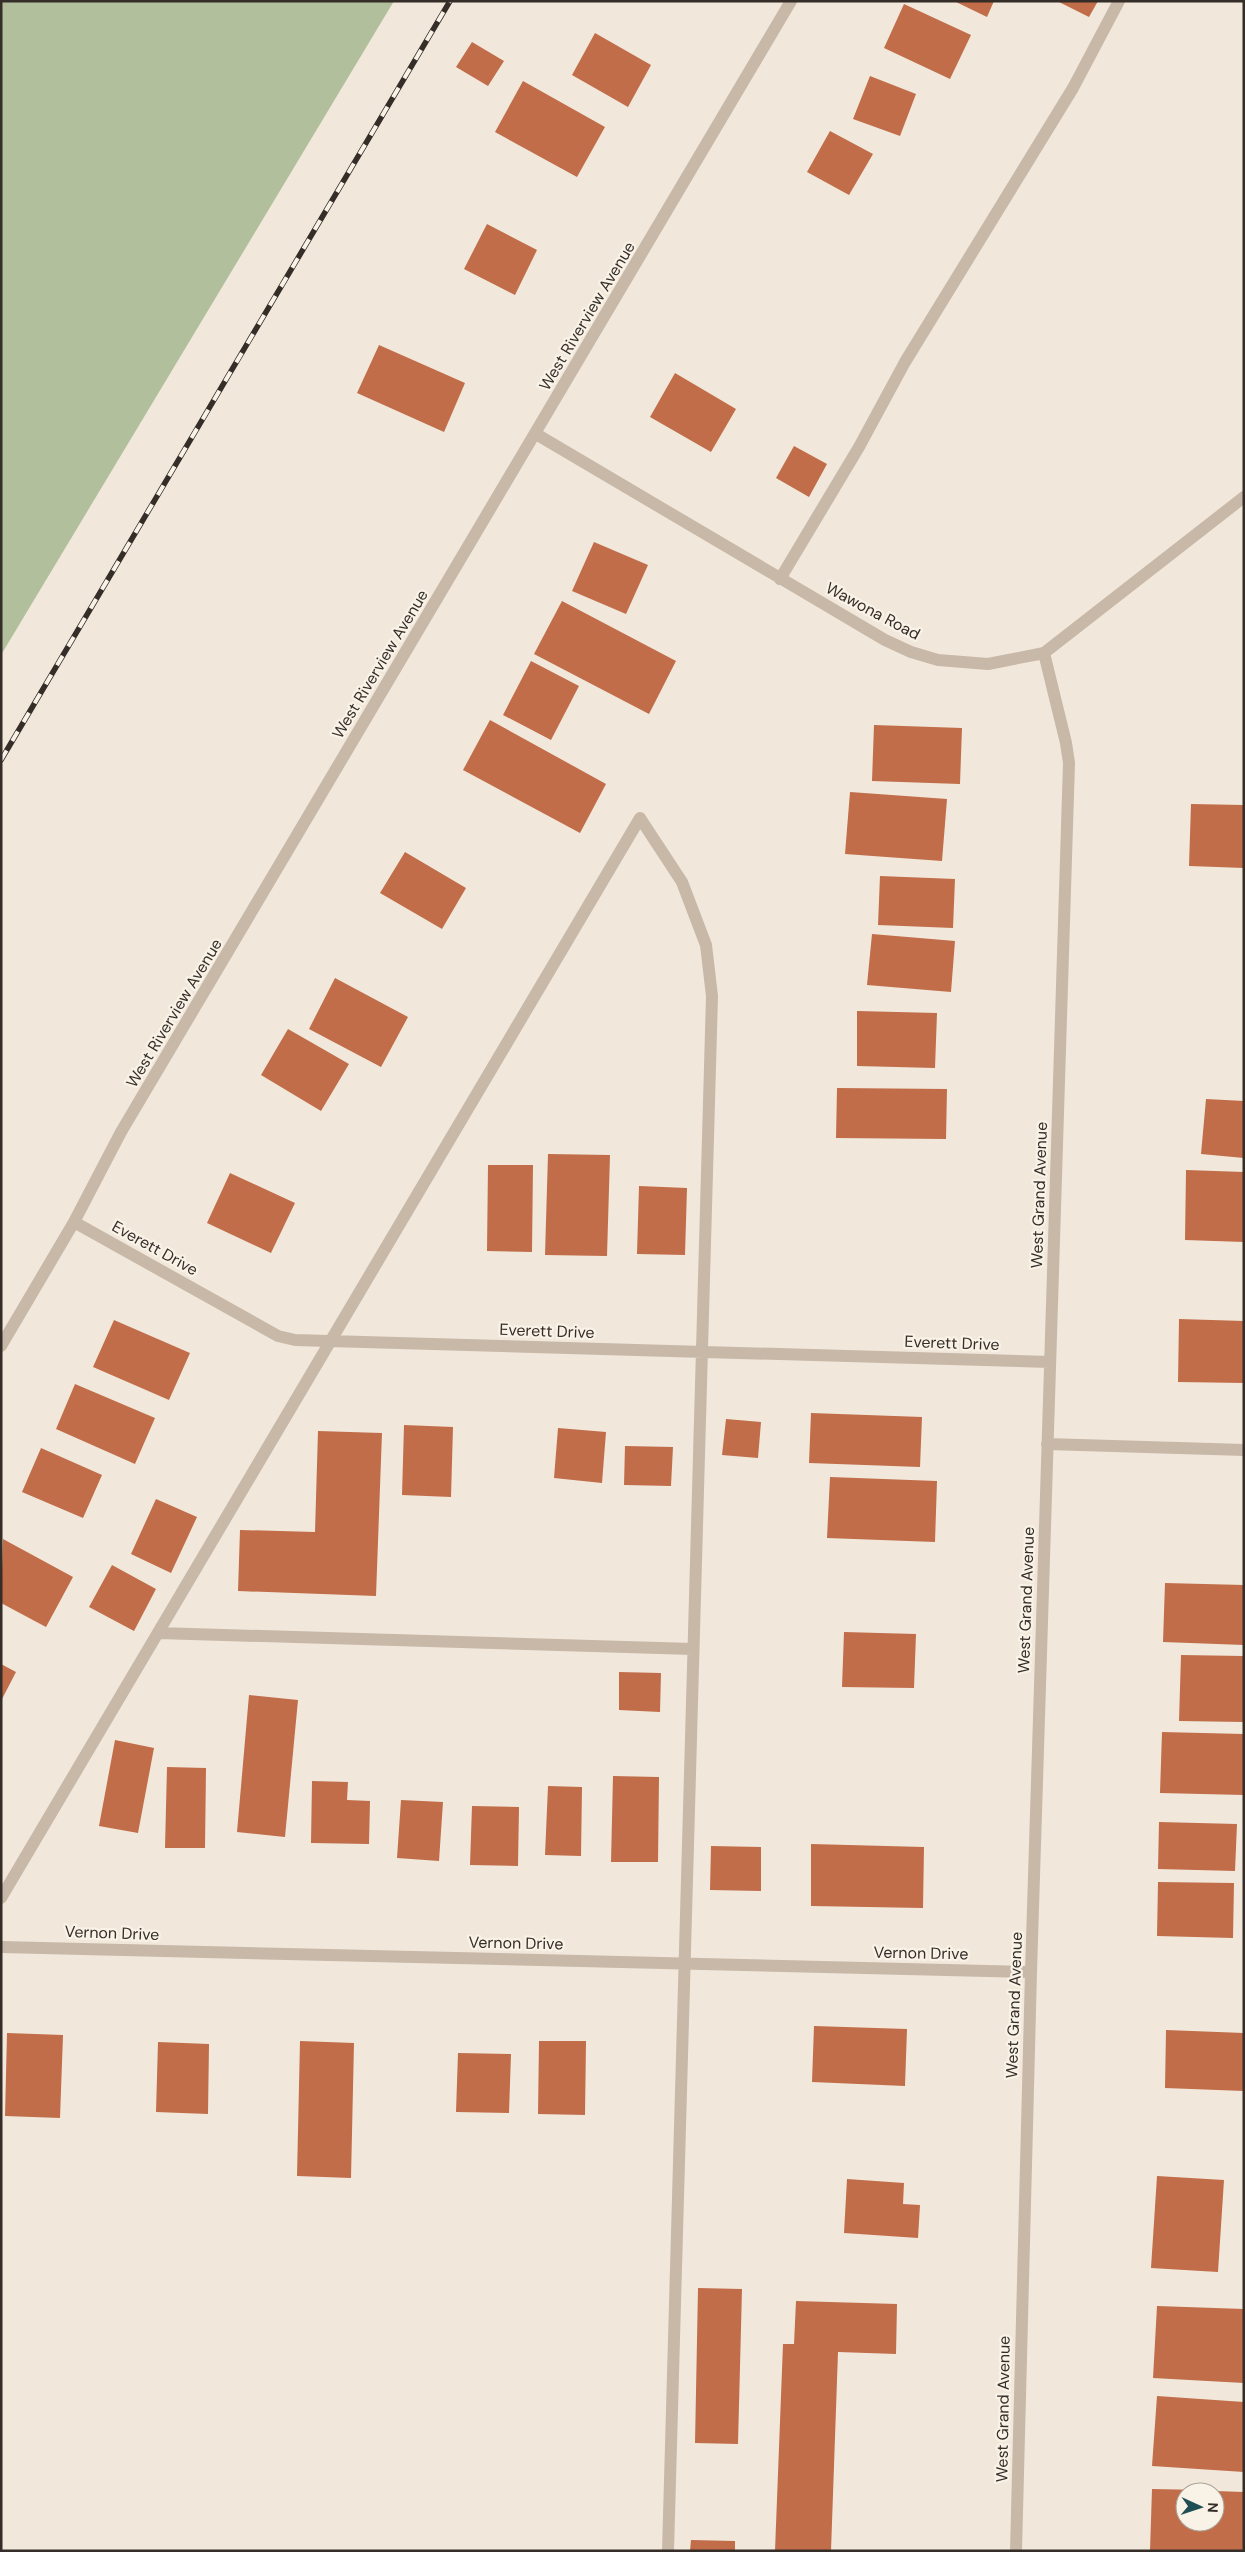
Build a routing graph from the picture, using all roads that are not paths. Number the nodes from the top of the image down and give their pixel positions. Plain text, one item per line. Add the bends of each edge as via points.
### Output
1 (791, 1) edge
2 (1119, 1) edge
3 (536, 434) junction
4 (1244, 497) edge
5 (780, 579) junction
6 (1044, 653) junction
7 (74, 1222) junction
8 (331, 1341) junction
9 (1, 1346) edge
10 (702, 1352) junction
11 (1050, 1362) junction
12 (1047, 1444) junction
13 (1244, 1450) edge
14 (158, 1633) junction
15 (693, 1649) junction
16 (1, 1898) edge
17 (1, 1947) edge
18 (684, 1964) junction
19 (1031, 1972) junction
20 (668, 2551) edge
21 (1016, 2551) edge

1 - 3 street, West Riverview Avenue
2 - 5 street via 1073,88 905,362 859,447
3 - 5 street, Wawona Road
3 - 7 street, West Riverview Avenue via 121,1132
4 - 6 street, Wawona Road
5 - 6 street, Wawona Road via 885,640 938,660 988,664
6 - 11 street, West Grand Avenue via 1068,763
7 - 8 street, Everett Drive via 278,1336
7 - 9 street, West Riverview Avenue
8 - 10 street, Everett Drive
8 - 10 street via 640,818 682,882 706,945 712,996
8 - 14 street
10 - 11 street, Everett Drive
10 - 15 street
11 - 12 street, West Grand Avenue
12 - 13 street
12 - 19 street, West Grand Avenue
14 - 15 street
14 - 16 street
15 - 18 street
17 - 18 street, Vernon Drive
18 - 19 street, Vernon Drive
18 - 20 street
19 - 21 street, West Grand Avenue

